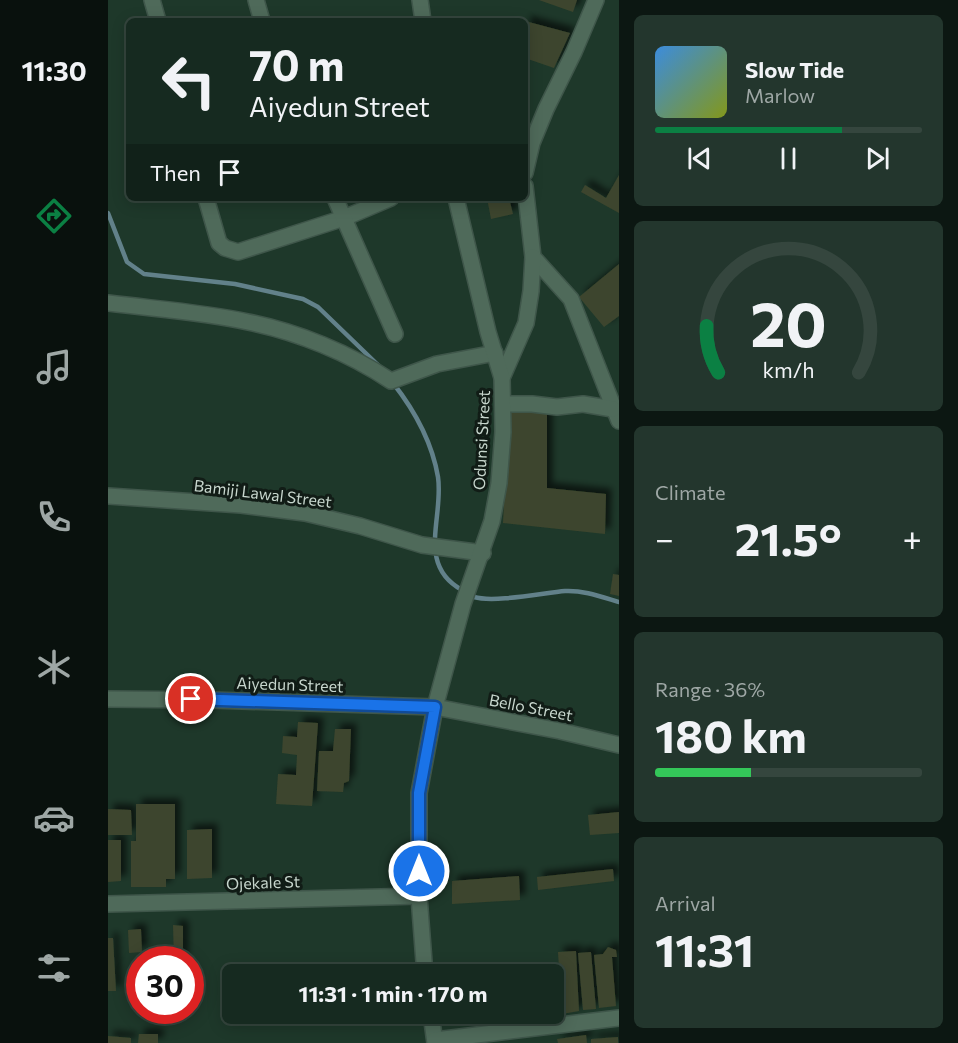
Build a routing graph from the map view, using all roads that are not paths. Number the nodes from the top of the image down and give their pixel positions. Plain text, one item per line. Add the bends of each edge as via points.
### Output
1 (152, 0) edge
2 (256, 0) edge
3 (420, 0) edge
4 (596, 0) edge
5 (157, 18) edge
6 (261, 18) edge
7 (423, 18) edge
8 (528, 160) edge
9 (207, 201) edge
10 (336, 201) edge
11 (385, 201) edge
12 (457, 201) edge
13 (527, 201) edge
14 (344, 218) junction
15 (534, 257) junction
16 (108, 303) edge
17 (395, 334) dead end
18 (495, 353) junction
19 (502, 378) junction
20 (503, 404) junction
21 (616, 415) edge
22 (108, 496) edge
23 (483, 552) junction
24 (108, 699) edge
25 (435, 707) junction
26 (619, 745) edge
27 (419, 896) junction
28 (108, 904) edge
29 (423, 964) edge
30 (619, 1018) edge
31 (432, 1024) edge
32 (435, 1041) edge

1 - 5 street
2 - 6 street
3 - 7 street
4 - 8 street via 546,109
9 - 14 street via 219,243 238,252
10 - 14 street
11 - 14 street
12 - 18 street, Odunsi Street
13 - 15 street
14 - 17 street
15 - 19 street via 526,323
15 - 21 street via 571,299
16 - 18 street via 249,322 312,340 391,381 437,364
18 - 19 street, Odunsi Street
19 - 20 street, Odunsi Street
20 - 21 street via 583,404
20 - 23 street, Odunsi Street via 499,483
22 - 23 street, Bamiji Lawal Street via 305,513 422,545
23 - 25 street, Odunsi Street via 463,604
24 - 25 street, Aiyedun Street
25 - 26 street, Bello Street
25 - 27 street via 419,793
27 - 28 street, Ojekale St
27 - 29 street
30 - 32 street
31 - 32 street

